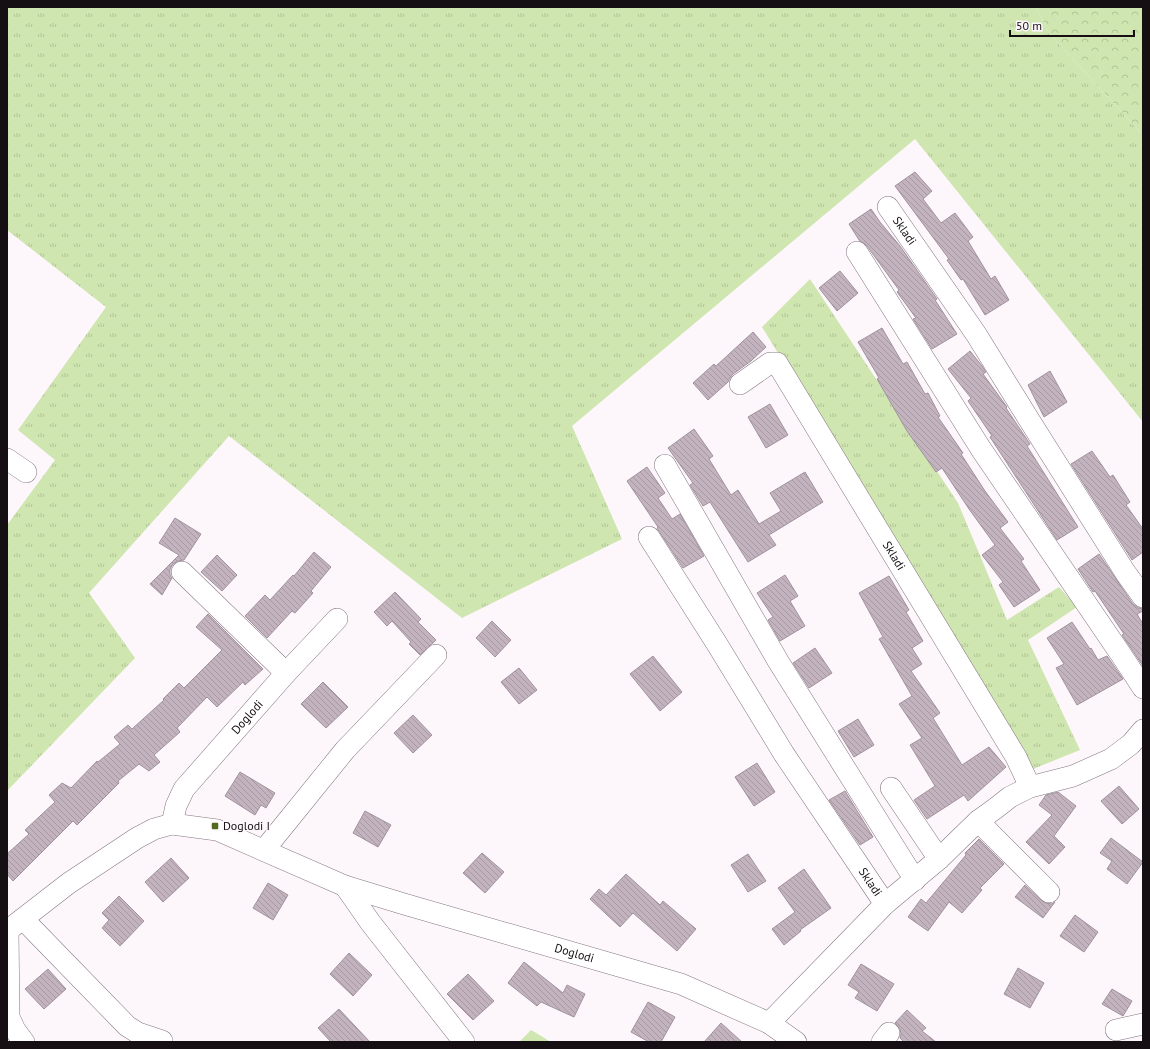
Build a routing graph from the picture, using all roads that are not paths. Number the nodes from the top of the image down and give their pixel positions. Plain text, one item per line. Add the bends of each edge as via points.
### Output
1 (888, 207) dead end
2 (857, 252) dead end
3 (740, 384) dead end
4 (7, 458) edge
5 (665, 465) dead end
6 (26, 472) dead end
7 (649, 537) dead end
8 (182, 572) dead end
9 (1143, 597) edge
10 (337, 618) dead end
11 (436, 655) dead end
12 (286, 672) junction
13 (1143, 688) edge
14 (1143, 730) edge
15 (1030, 787) junction
16 (891, 788) dead end
17 (978, 821) junction
18 (172, 824) junction
19 (264, 850) junction
20 (939, 859) junction
21 (915, 880) junction
22 (345, 886) junction
23 (1049, 892) dead end
24 (885, 904) junction
25 (13, 927) edge
26 (769, 1023) junction
27 (1143, 1024) edge
28 (1116, 1030) dead end
29 (162, 1041) edge
30 (24, 1042) edge
31 (464, 1042) edge
32 (796, 1042) edge

1 - 9 street, Skladi via 976,334
2 - 13 street via 981,449
3 - 15 street, Skladi via 770,363 777,363 1016,757
4 - 6 street
5 - 21 street via 778,661
7 - 24 street, Skladi via 784,754
8 - 12 street
10 - 12 street, Doglodi
11 - 19 street via 346,750
12 - 18 street, Doglodi via 184,789 176,806
14 - 15 street, Skladi via 1131,744 1111,759 1073,776
15 - 17 street, Skladi via 1010,797
16 - 20 street
17 - 20 street, Skladi
17 - 23 street
18 - 19 street, Doglodi via 217,830
18 - 25 street, Doglodi via 154,829 137,838 69,883
19 - 22 street, Doglodi
20 - 21 street, Skladi
21 - 24 street, Skladi
22 - 26 street, Doglodi via 682,984
22 - 31 street
24 - 26 street, Skladi
25 - 29 street via 127,1026 138,1033
25 - 30 street via 9,1017
26 - 32 street, Doglodi
27 - 28 street

